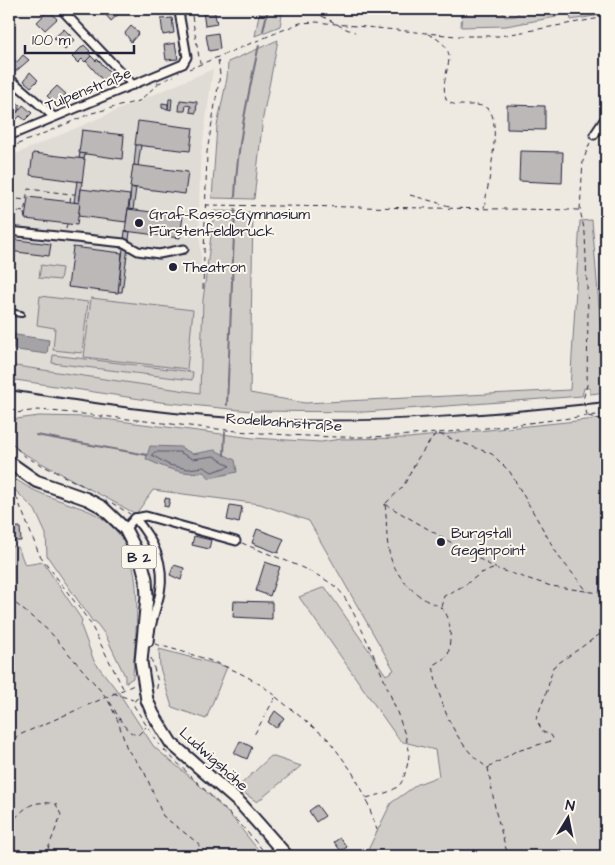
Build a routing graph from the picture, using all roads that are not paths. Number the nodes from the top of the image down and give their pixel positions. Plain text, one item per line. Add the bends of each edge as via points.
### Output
1 (61, 9) edge
2 (190, 9) edge
3 (178, 10) edge
4 (9, 78) edge
5 (133, 85) junction
6 (54, 117) junction
7 (606, 117) edge
8 (594, 135) road end
9 (9, 136) edge
10 (9, 231) edge
11 (184, 249) dead end
12 (9, 312) edge
13 (21, 314) dead end
14 (9, 462) edge
15 (135, 518) junction
16 (125, 529) junction
17 (236, 541) road end
18 (149, 642) road end
19 (287, 856) edge

1 - 5 street
2 - 3 street, Tulpenstraße
3 - 5 street, Tulpenstraße via 187,57 183,64
4 - 6 street
5 - 6 street, Tulpenstraße
6 - 9 street, Tulpenstraße
7 - 8 street
10 - 11 street via 124,243 138,251 159,254
12 - 13 lane
14 - 16 main road, Ludwigshöhe / B 2 via 36,481 102,507
15 - 16 street
15 - 17 street via 146,516
15 - 18 street via 150,538 162,567
16 - 19 main road, Ludwigshöhe / B 2 via 141,560 146,579 141,640 143,682 153,714 171,743 242,804

